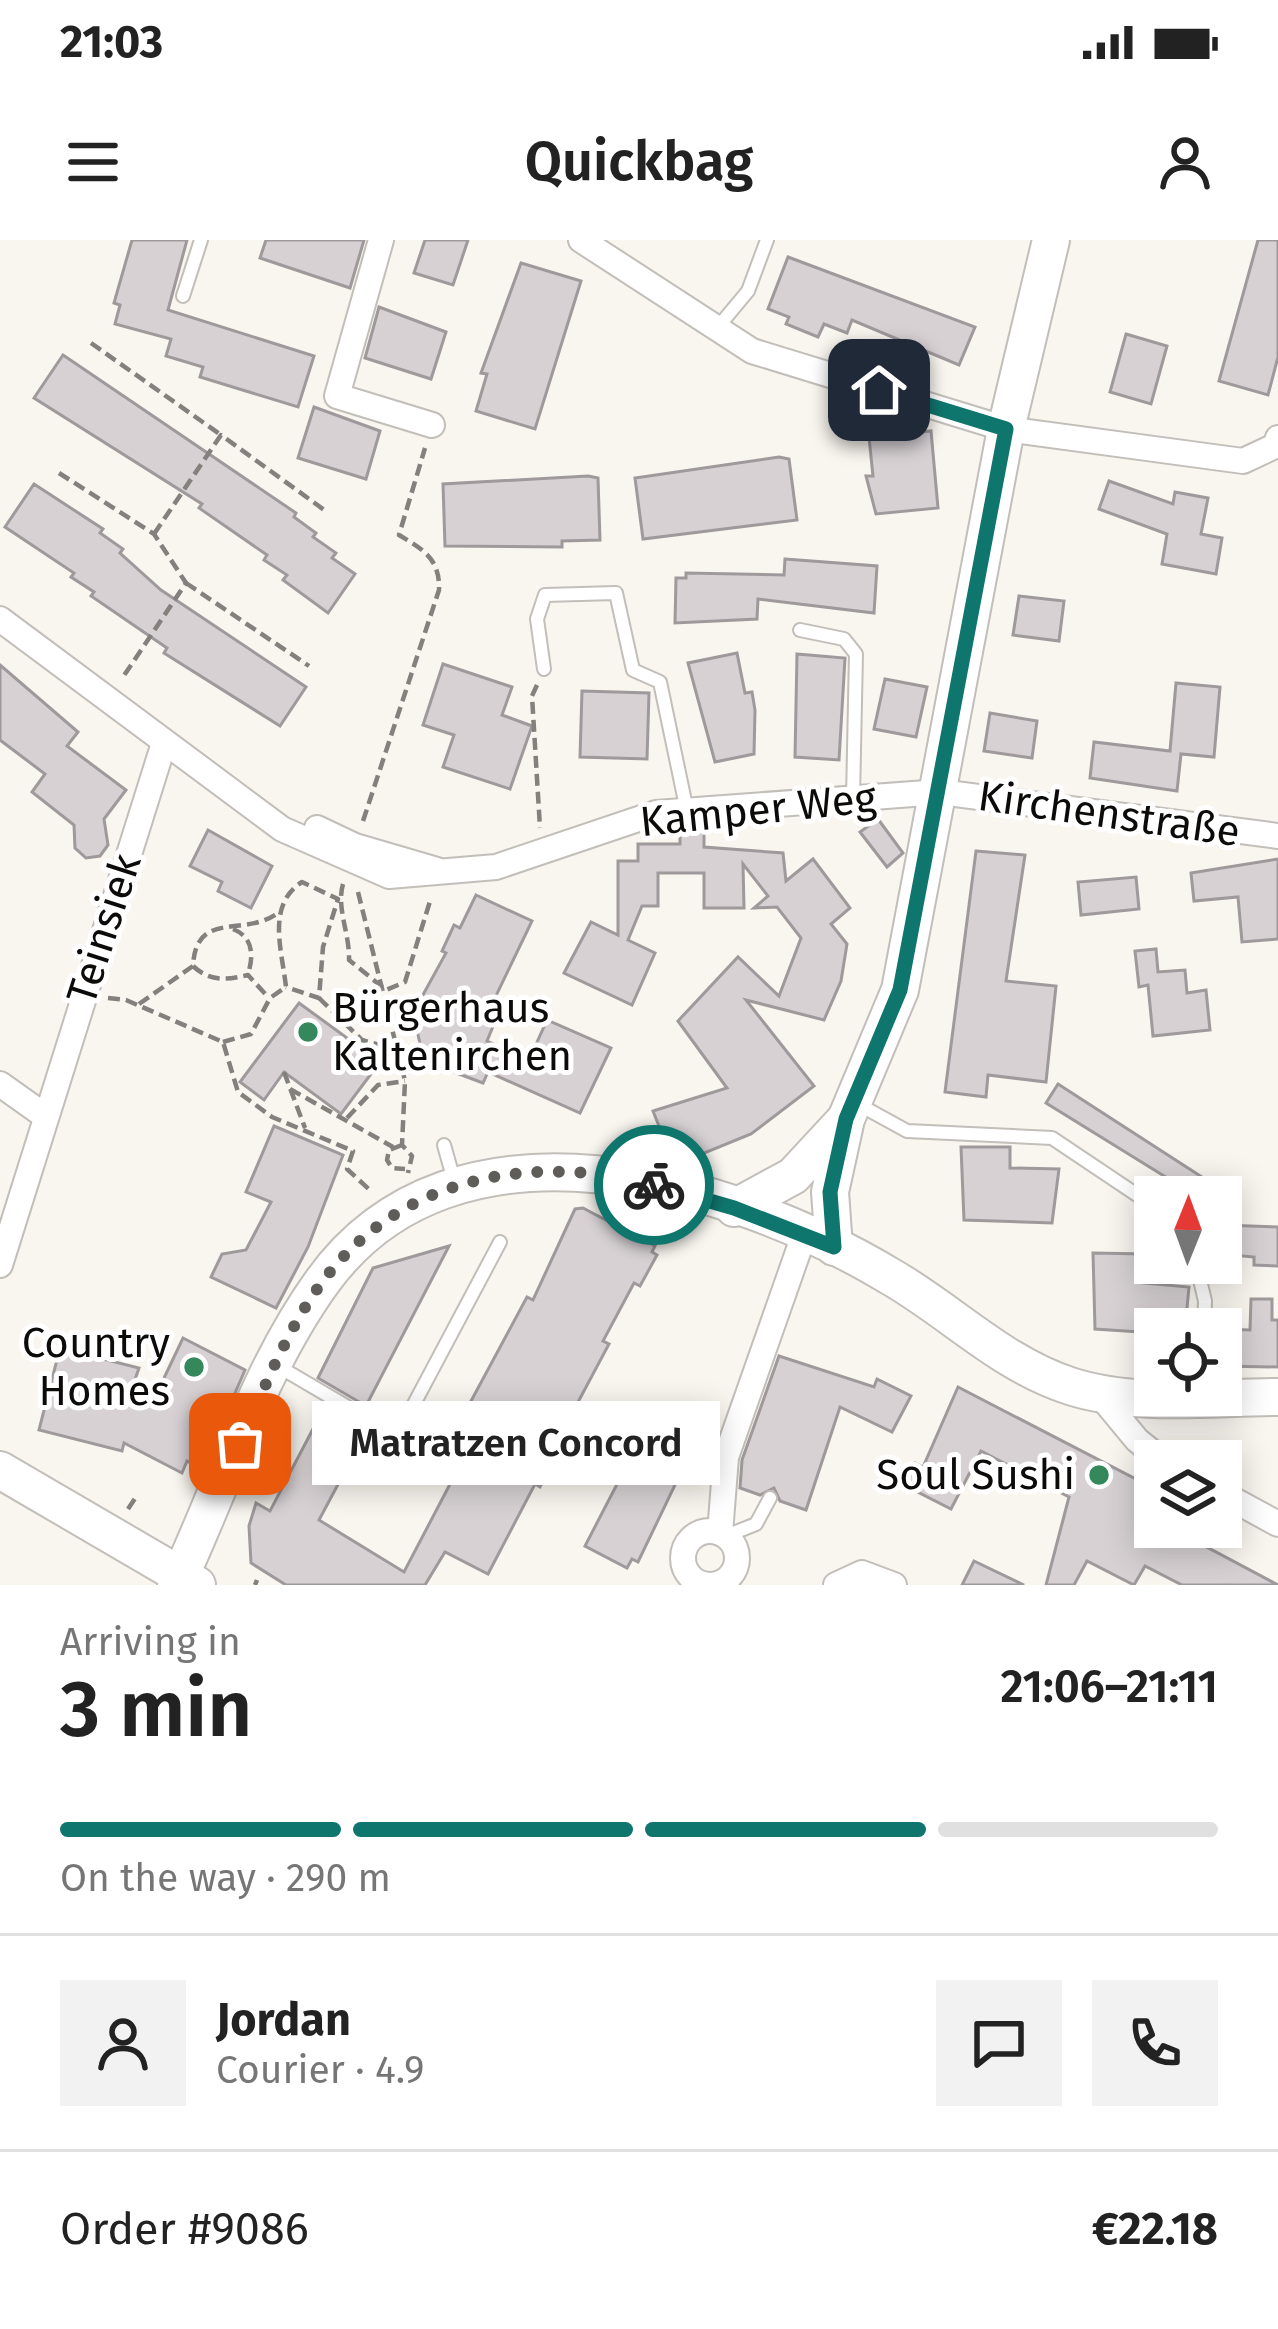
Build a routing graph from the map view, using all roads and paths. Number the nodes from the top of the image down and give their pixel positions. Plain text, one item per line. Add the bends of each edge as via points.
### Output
1 (201, 240) edge
2 (381, 240) edge
3 (581, 240) edge
4 (767, 240) edge
5 (1051, 240) edge
6 (183, 296) dead end
7 (717, 328) junction
8 (91, 343) dead end
9 (432, 425) joint
10 (1006, 429) junction
11 (220, 435) junction
12 (1278, 438) edge
13 (58, 472) dead end
14 (327, 512) dead end
15 (154, 534) junction
16 (186, 583) junction
17 (0, 619) edge
18 (800, 630) dead end
19 (309, 666) dead end
20 (544, 669) joint
21 (107, 702) junction
22 (164, 743) junction
23 (940, 791) junction
24 (853, 798) junction
25 (687, 811) junction
26 (1278, 836) edge
27 (542, 852) junction
28 (352, 855) junction
29 (440, 870) junction
30 (338, 899) junction
31 (278, 913) junction
32 (227, 927) junction
33 (193, 965) junction
34 (248, 975) junction
35 (286, 988) junction
36 (386, 990) junction
37 (82, 996) junction
38 (270, 998) junction
39 (319, 998) junction
40 (138, 1005) junction
41 (224, 1042) junction
42 (397, 1050) junction
43 (284, 1072) dead end
44 (405, 1081) junction
45 (0, 1084) edge
46 (290, 1089) junction
47 (850, 1111) junction
48 (45, 1116) junction
49 (347, 1118) junction
50 (306, 1131) junction
51 (403, 1145) junction
52 (444, 1145) dead end
53 (393, 1147) junction
54 (456, 1185) junction
55 (1134, 1193) edge
56 (734, 1208) junction
57 (394, 1212) junction
58 (819, 1241) junction
59 (500, 1242) dead end
60 (0, 1265) edge
61 (275, 1364) junction
62 (1099, 1394) junction
63 (1134, 1395) edge
64 (1242, 1396) edge
65 (1278, 1396) edge
66 (1137, 1440) edge
67 (0, 1470) edge
68 (770, 1498) dead end
69 (1242, 1504) edge
70 (1278, 1524) edge
71 (723, 1534) junction
72 (687, 1581) edge
73 (185, 1582) edge
74 (726, 1583) edge
75 (836, 1585) edge
76 (895, 1585) edge

1 - 6 lane
2 - 9 street via 337,396
3 - 7 street
4 - 7 lane via 748,291
5 - 10 main road
7 - 10 street via 752,351
8 - 11 path
9 - 28 path via 399,535 440,569 439,590
10 - 12 street via 1243,461
10 - 23 main road
11 - 14 path
11 - 15 path
13 - 15 path
15 - 16 path
16 - 19 path
16 - 21 path
17 - 21 street, Kamper Weg
18 - 24 lane via 844,638 856,654
20 - 25 lane via 537,619 544,595 616,592 633,670 660,682
20 - 27 path via 532,696
21 - 22 street, Kamper Weg
22 - 28 street, Kamper Weg via 282,829
22 - 37 street, Teinsiek
23 - 24 street, Kamper Weg
23 - 26 street, Kirchenstraße
23 - 47 main road via 900,990
24 - 25 street, Kamper Weg
25 - 27 street, Kamper Weg via 656,813
27 - 29 street, Kamper Weg via 478,871
28 - 29 street, Kamper Weg via 389,876
28 - 36 path
29 - 36 path via 404,982
30 - 31 path via 302,882
30 - 36 path via 349,960
30 - 39 path
31 - 32 path
31 - 35 path
32 - 33 path via 194,944
32 - 34 path via 252,948
33 - 34 path via 225,980
33 - 40 path
34 - 38 path
35 - 38 path
35 - 39 path
36 - 42 path
37 - 40 path
37 - 48 street, Teinsiek
38 - 41 path via 250,1034
39 - 42 path via 362,1040
40 - 41 path
41 - 50 path via 238,1092
42 - 44 path
43 - 46 path
44 - 49 path via 378,1085
44 - 51 path
45 - 48 street
46 - 49 path
46 - 50 path
47 - 55 lane via 907,1131 1052,1138
47 - 56 main road via 793,1176
47 - 58 main road
48 - 60 street, Teinsiek
49 - 53 path
50 - 57 path via 353,1151 347,1169
51 - 53 path
51 - 53 path via 412,1161 401,1170 388,1164
52 - 54 lane
54 - 56 main road via 563,1171 639,1181
54 - 57 main road
56 - 58 main road
57 - 61 main road via 322,1282
58 - 62 main road via 892,1277 1017,1362
58 - 71 street via 726,1457
59 - 61 lane via 398,1436
61 - 73 main road
62 - 63 main road
62 - 66 street
64 - 65 main road
67 - 73 main road
68 - 71 lane via 756,1524
69 - 70 street
71 - 72 street via 698,1533 687,1543
71 - 74 street via 737,1558
72 - 74 street
75 - 76 street via 862,1573

